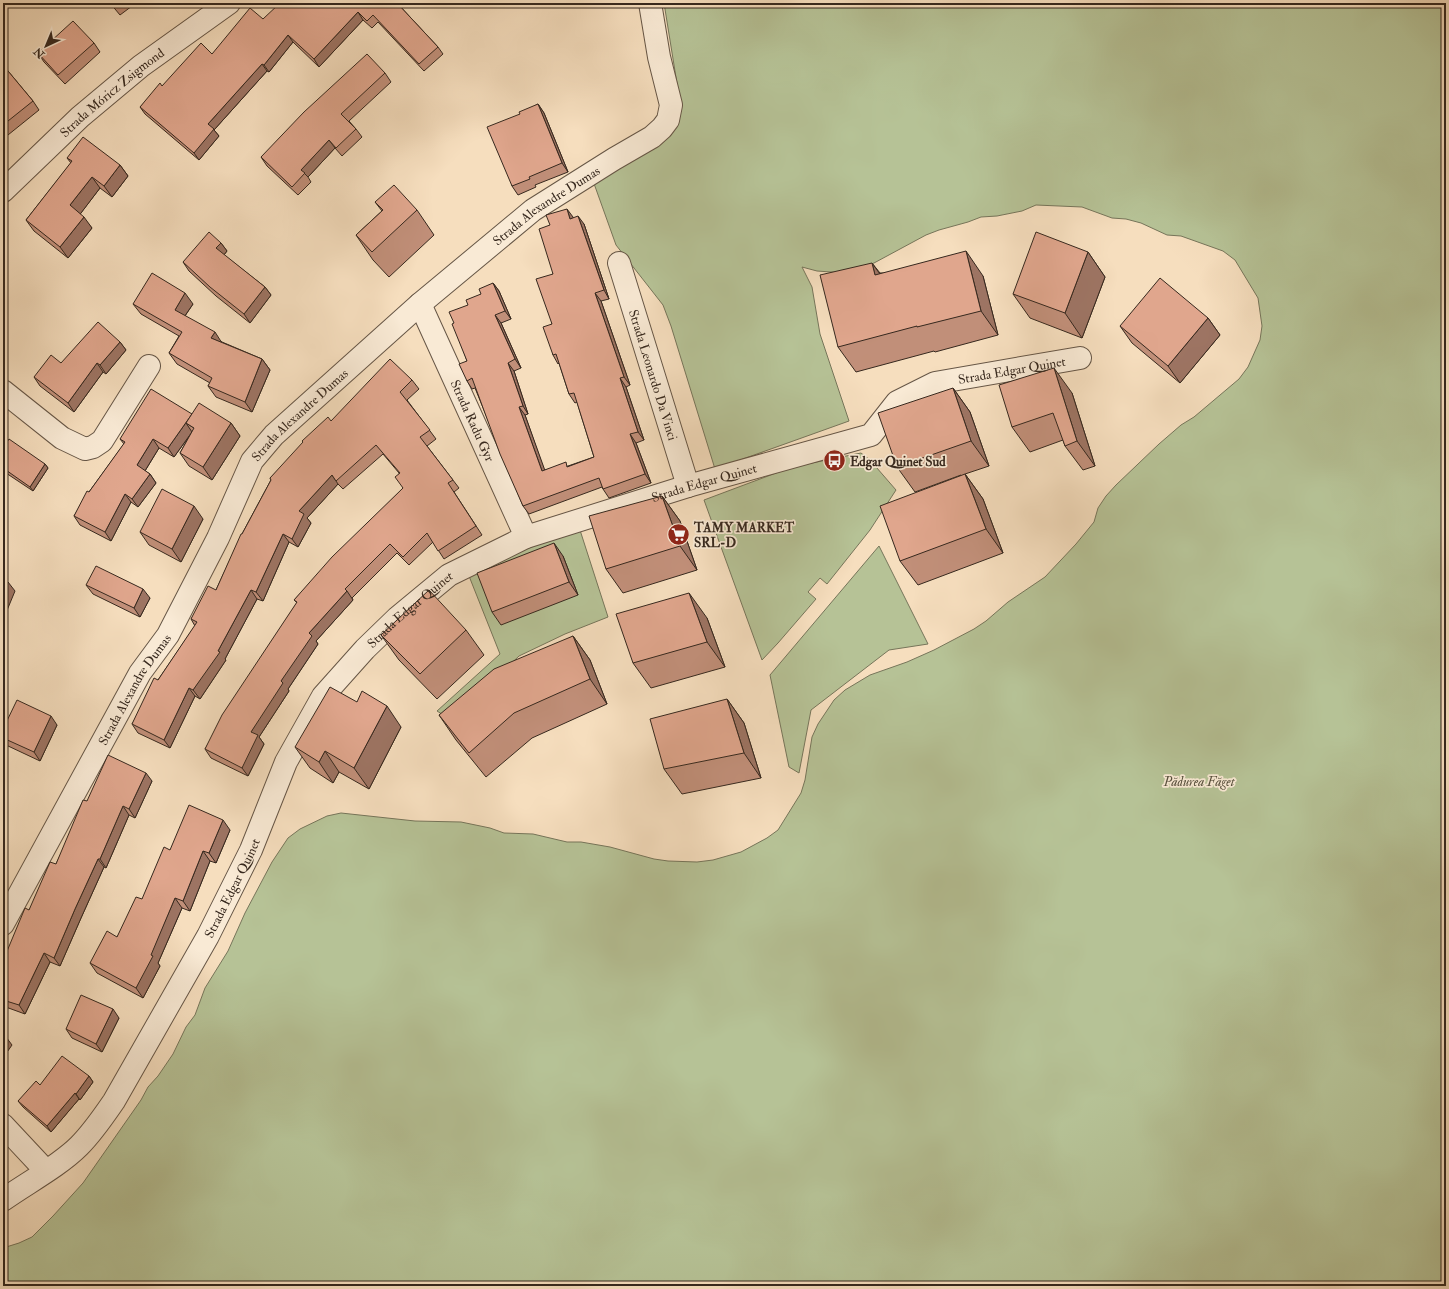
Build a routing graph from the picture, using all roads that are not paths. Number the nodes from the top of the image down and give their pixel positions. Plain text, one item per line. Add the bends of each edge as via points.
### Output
1 (229, 3) edge
2 (650, 3) edge
3 (3, 191) edge
4 (619, 263) dead end
5 (420, 304) junction
6 (1080, 358) dead end
7 (149, 366) dead end
8 (3, 391) edge
9 (688, 486) junction
10 (526, 537) junction
11 (3, 924) edge
12 (3, 1125) edge
13 (46, 1171) junction
14 (3, 1200) edge

1 - 3 street, Strada Móricz Zsigmond via 141,66 80,117
2 - 5 street, Strada Alexandre Dumas via 670,105 668,120 662,128 652,137 533,210
4 - 9 street, Strada Leonardo Da Vinci
5 - 10 street, Strada Radu Gyr
5 - 11 street, Strada Alexandre Dumas via 274,435 252,461 218,538 168,635 140,673
6 - 9 street, Strada Edgar Quinet via 935,383 897,402 871,435
7 - 8 street via 102,441 85,449 62,438
9 - 10 street, Strada Edgar Quinet
10 - 13 street, Strada Edgar Quinet via 449,575 397,618 323,696 286,762 251,850 208,936 114,1101 79,1146
12 - 13 street
13 - 14 street, Strada Edgar Quinet

